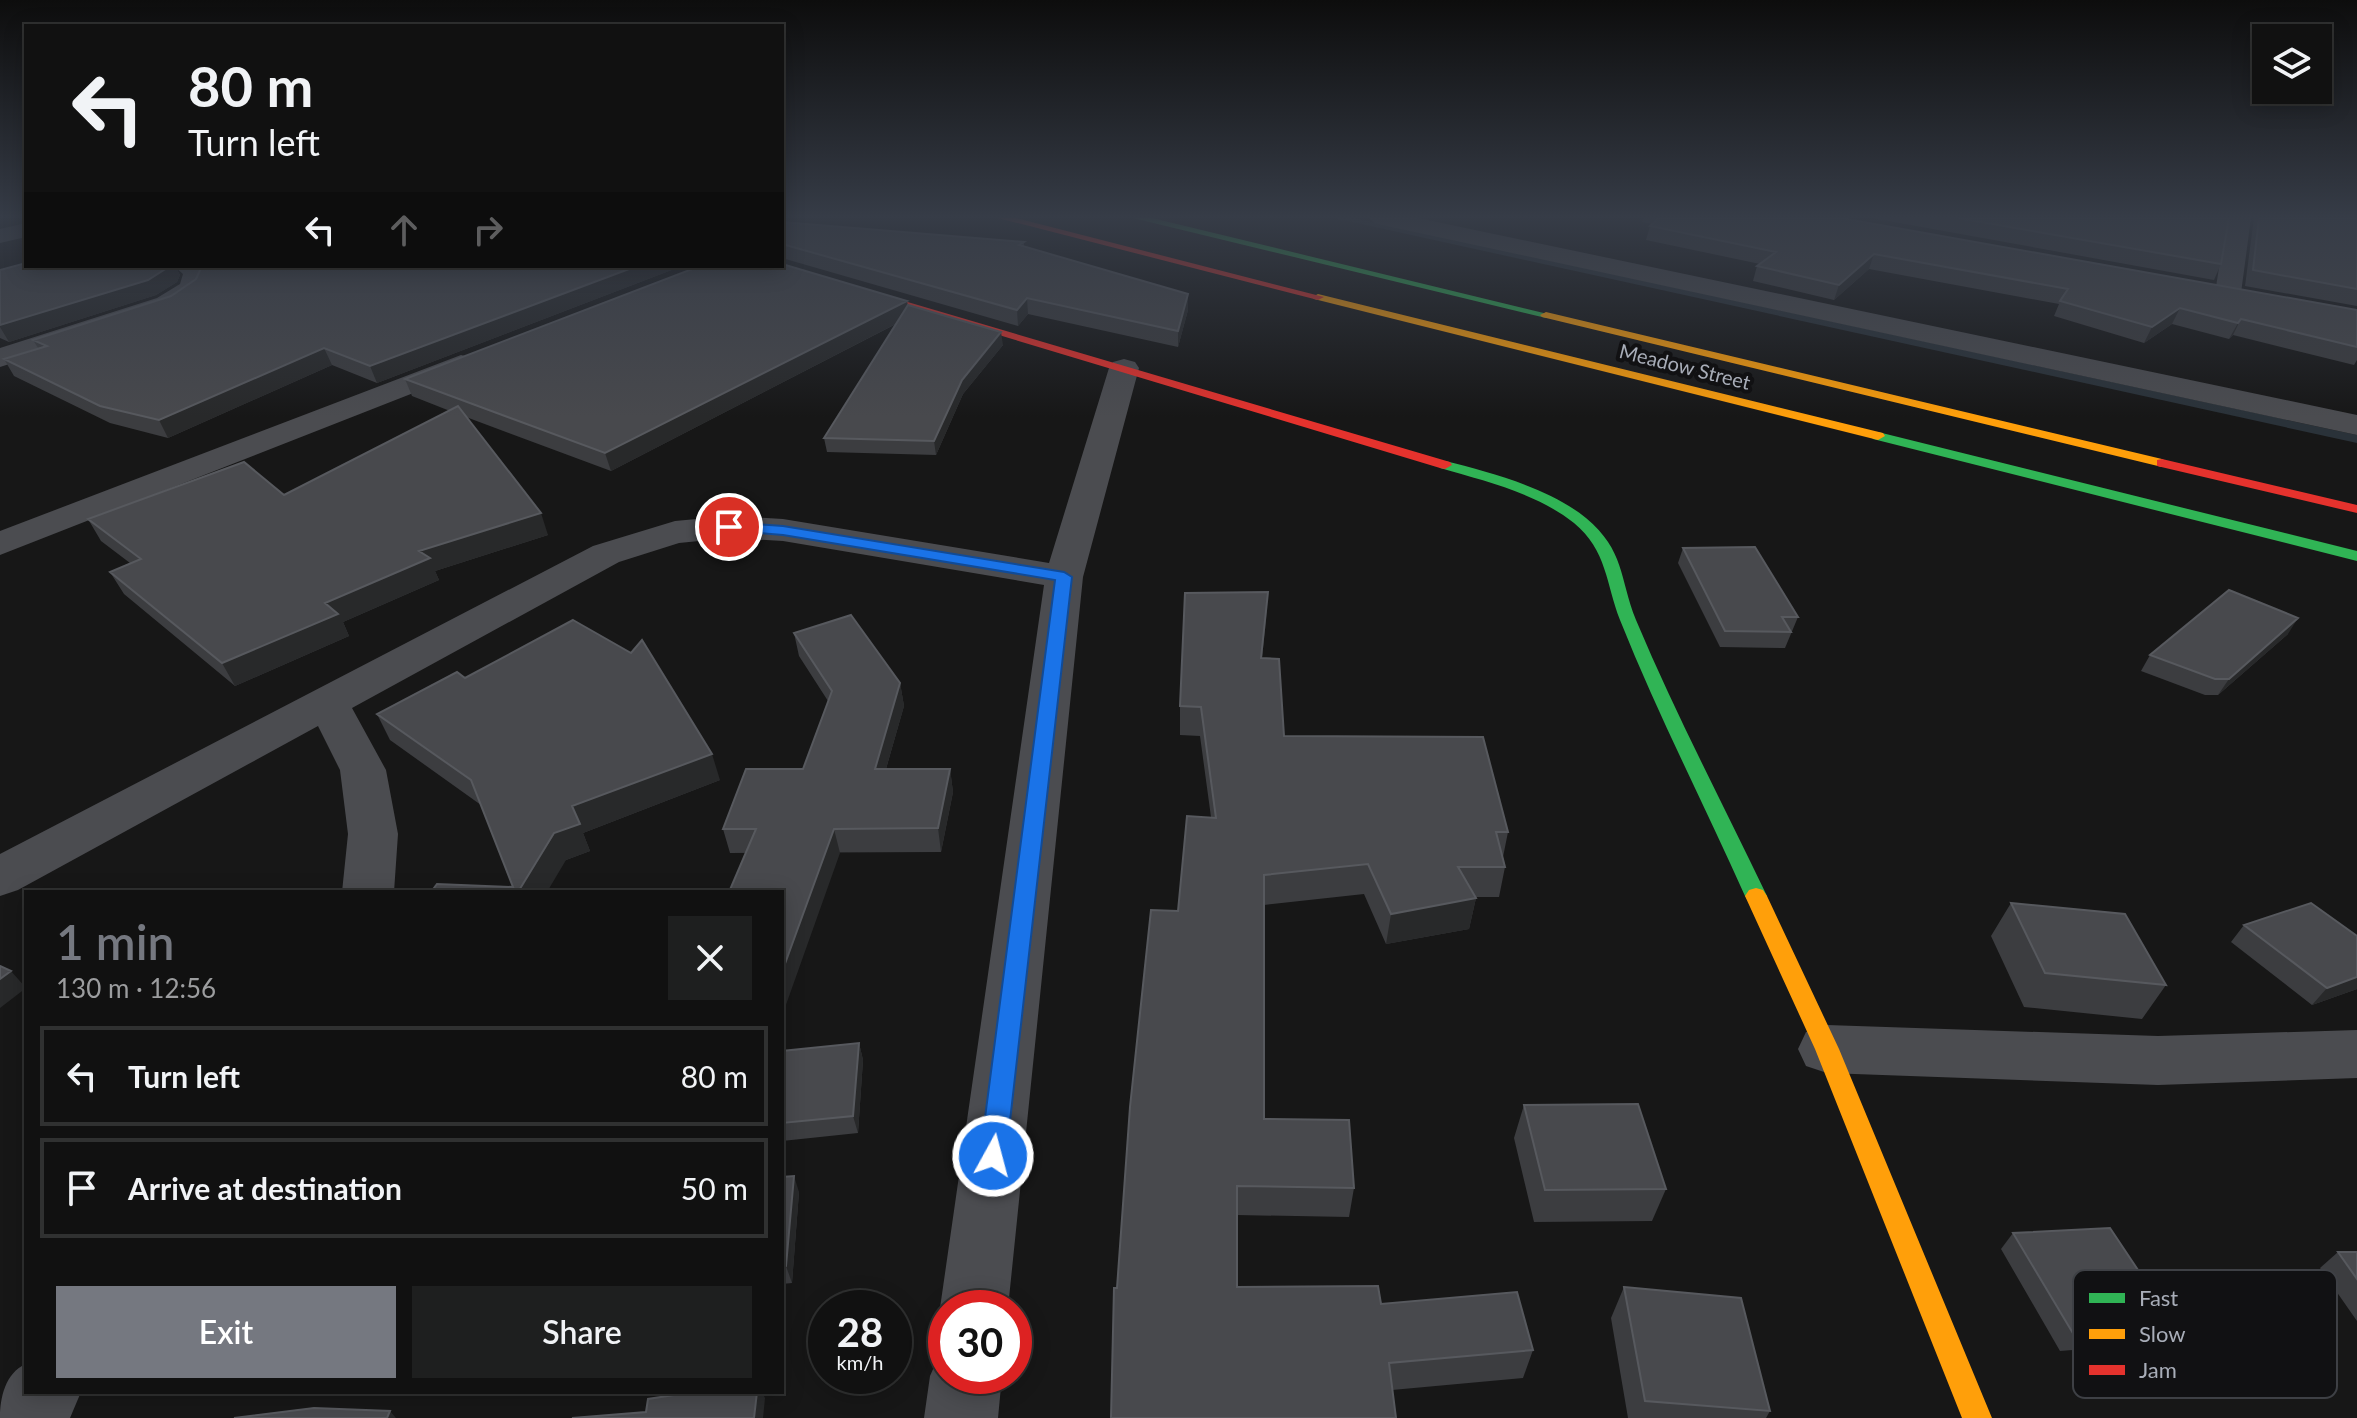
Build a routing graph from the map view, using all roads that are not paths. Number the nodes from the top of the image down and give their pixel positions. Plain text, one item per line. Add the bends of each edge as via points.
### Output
1 (193, 284) edge
2 (837, 284) edge
3 (1268, 284) edge
4 (1415, 284) edge
5 (1694, 284) edge
6 (2229, 284) edge
7 (2197, 287) edge
8 (2228, 293) junction
9 (2257, 298) edge
10 (490, 353) edge
11 (0, 358) edge
12 (1124, 368) junction
13 (2357, 425) edge
14 (2357, 509) edge
15 (0, 544) edge
16 (2357, 556) edge
17 (1064, 577) junction
18 (327, 701) junction
19 (0, 877) edge
20 (368, 890) edge
21 (1827, 1049) junction
22 (2357, 1054) edge
23 (976, 1290) edge
24 (44, 1394) edge
25 (964, 1394) edge
26 (27, 1418) edge
27 (961, 1418) edge
28 (1977, 1418) edge

1 - 11 street via 167,304
2 - 12 street
3 - 16 street, Meadow Street
4 - 14 street, Meadow Street
5 - 13 street
6 - 8 street
7 - 8 street
8 - 9 street
10 - 15 street
12 - 17 street
12 - 21 street via 1513,485 1576,516 1603,543 1618,571 1627,617
17 - 18 street via 783,530 675,532 606,554
17 - 23 street
18 - 19 street
18 - 20 street via 363,770 373,834
21 - 22 street via 2124,1059
21 - 28 street
24 - 26 street
25 - 27 street

